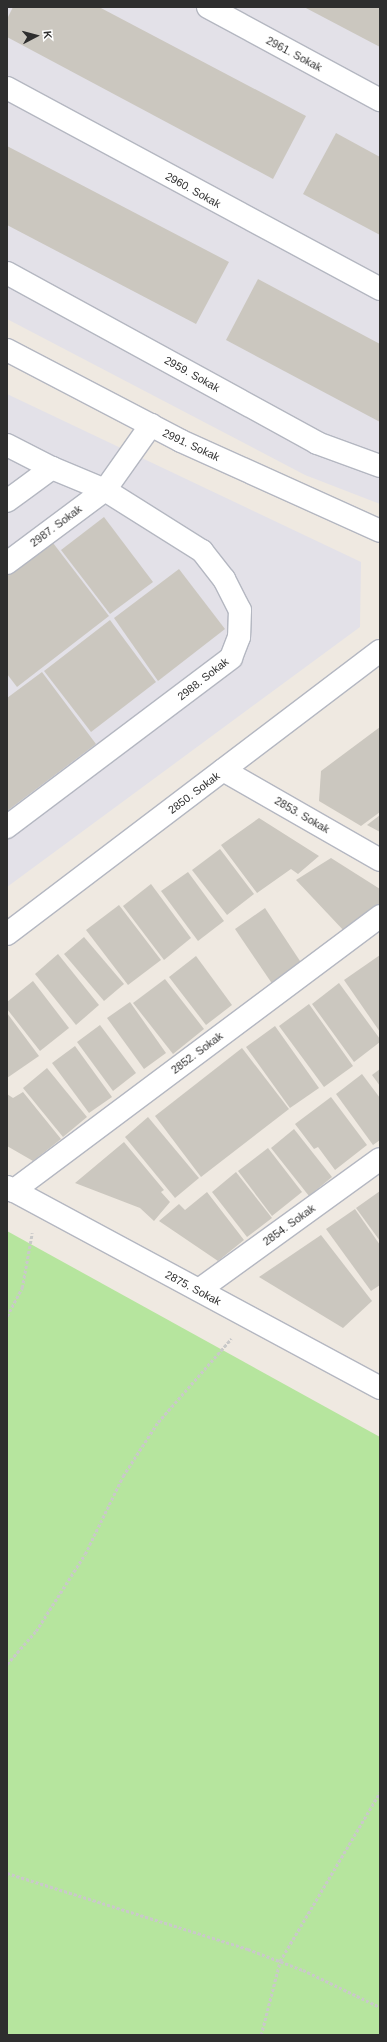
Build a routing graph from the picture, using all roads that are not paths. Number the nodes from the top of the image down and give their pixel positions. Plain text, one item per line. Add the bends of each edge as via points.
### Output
1 (208, 7) edge
2 (7, 88) edge
3 (380, 100) edge
4 (7, 273) edge
5 (380, 289) edge
6 (7, 350) edge
7 (151, 425) junction
8 (7, 445) edge
9 (380, 466) edge
10 (52, 468) junction
11 (104, 490) junction
12 (7, 502) edge
13 (380, 531) edge
14 (7, 563) edge
15 (380, 651) edge
16 (223, 770) junction
17 (7, 828) edge
18 (380, 860) edge
19 (380, 916) edge
20 (7, 934) edge
21 (380, 1159) edge
22 (10, 1189) edge
23 (198, 1290) junction
24 (380, 1388) edge

1 - 3 street, 2961. Sokak
2 - 5 street, 2960. Sokak
4 - 9 street, 2959. Sokak via 317,442
6 - 7 street, 2991. Sokak
7 - 11 street, 2987. Sokak
7 - 13 street, 2991. Sokak
8 - 10 street, 2988. Sokak
10 - 11 street, 2988. Sokak
10 - 12 street
11 - 14 street, 2987. Sokak
11 - 17 street, 2988. Sokak via 202,551 224,579 240,610 239,637 231,658
15 - 16 street, 2850. Sokak
16 - 18 street, 2853. Sokak
16 - 20 street, 2850. Sokak
19 - 22 street, 2852. Sokak
21 - 23 street, 2854. Sokak
22 - 23 street, 2875. Sokak
23 - 24 street, 2875. Sokak

